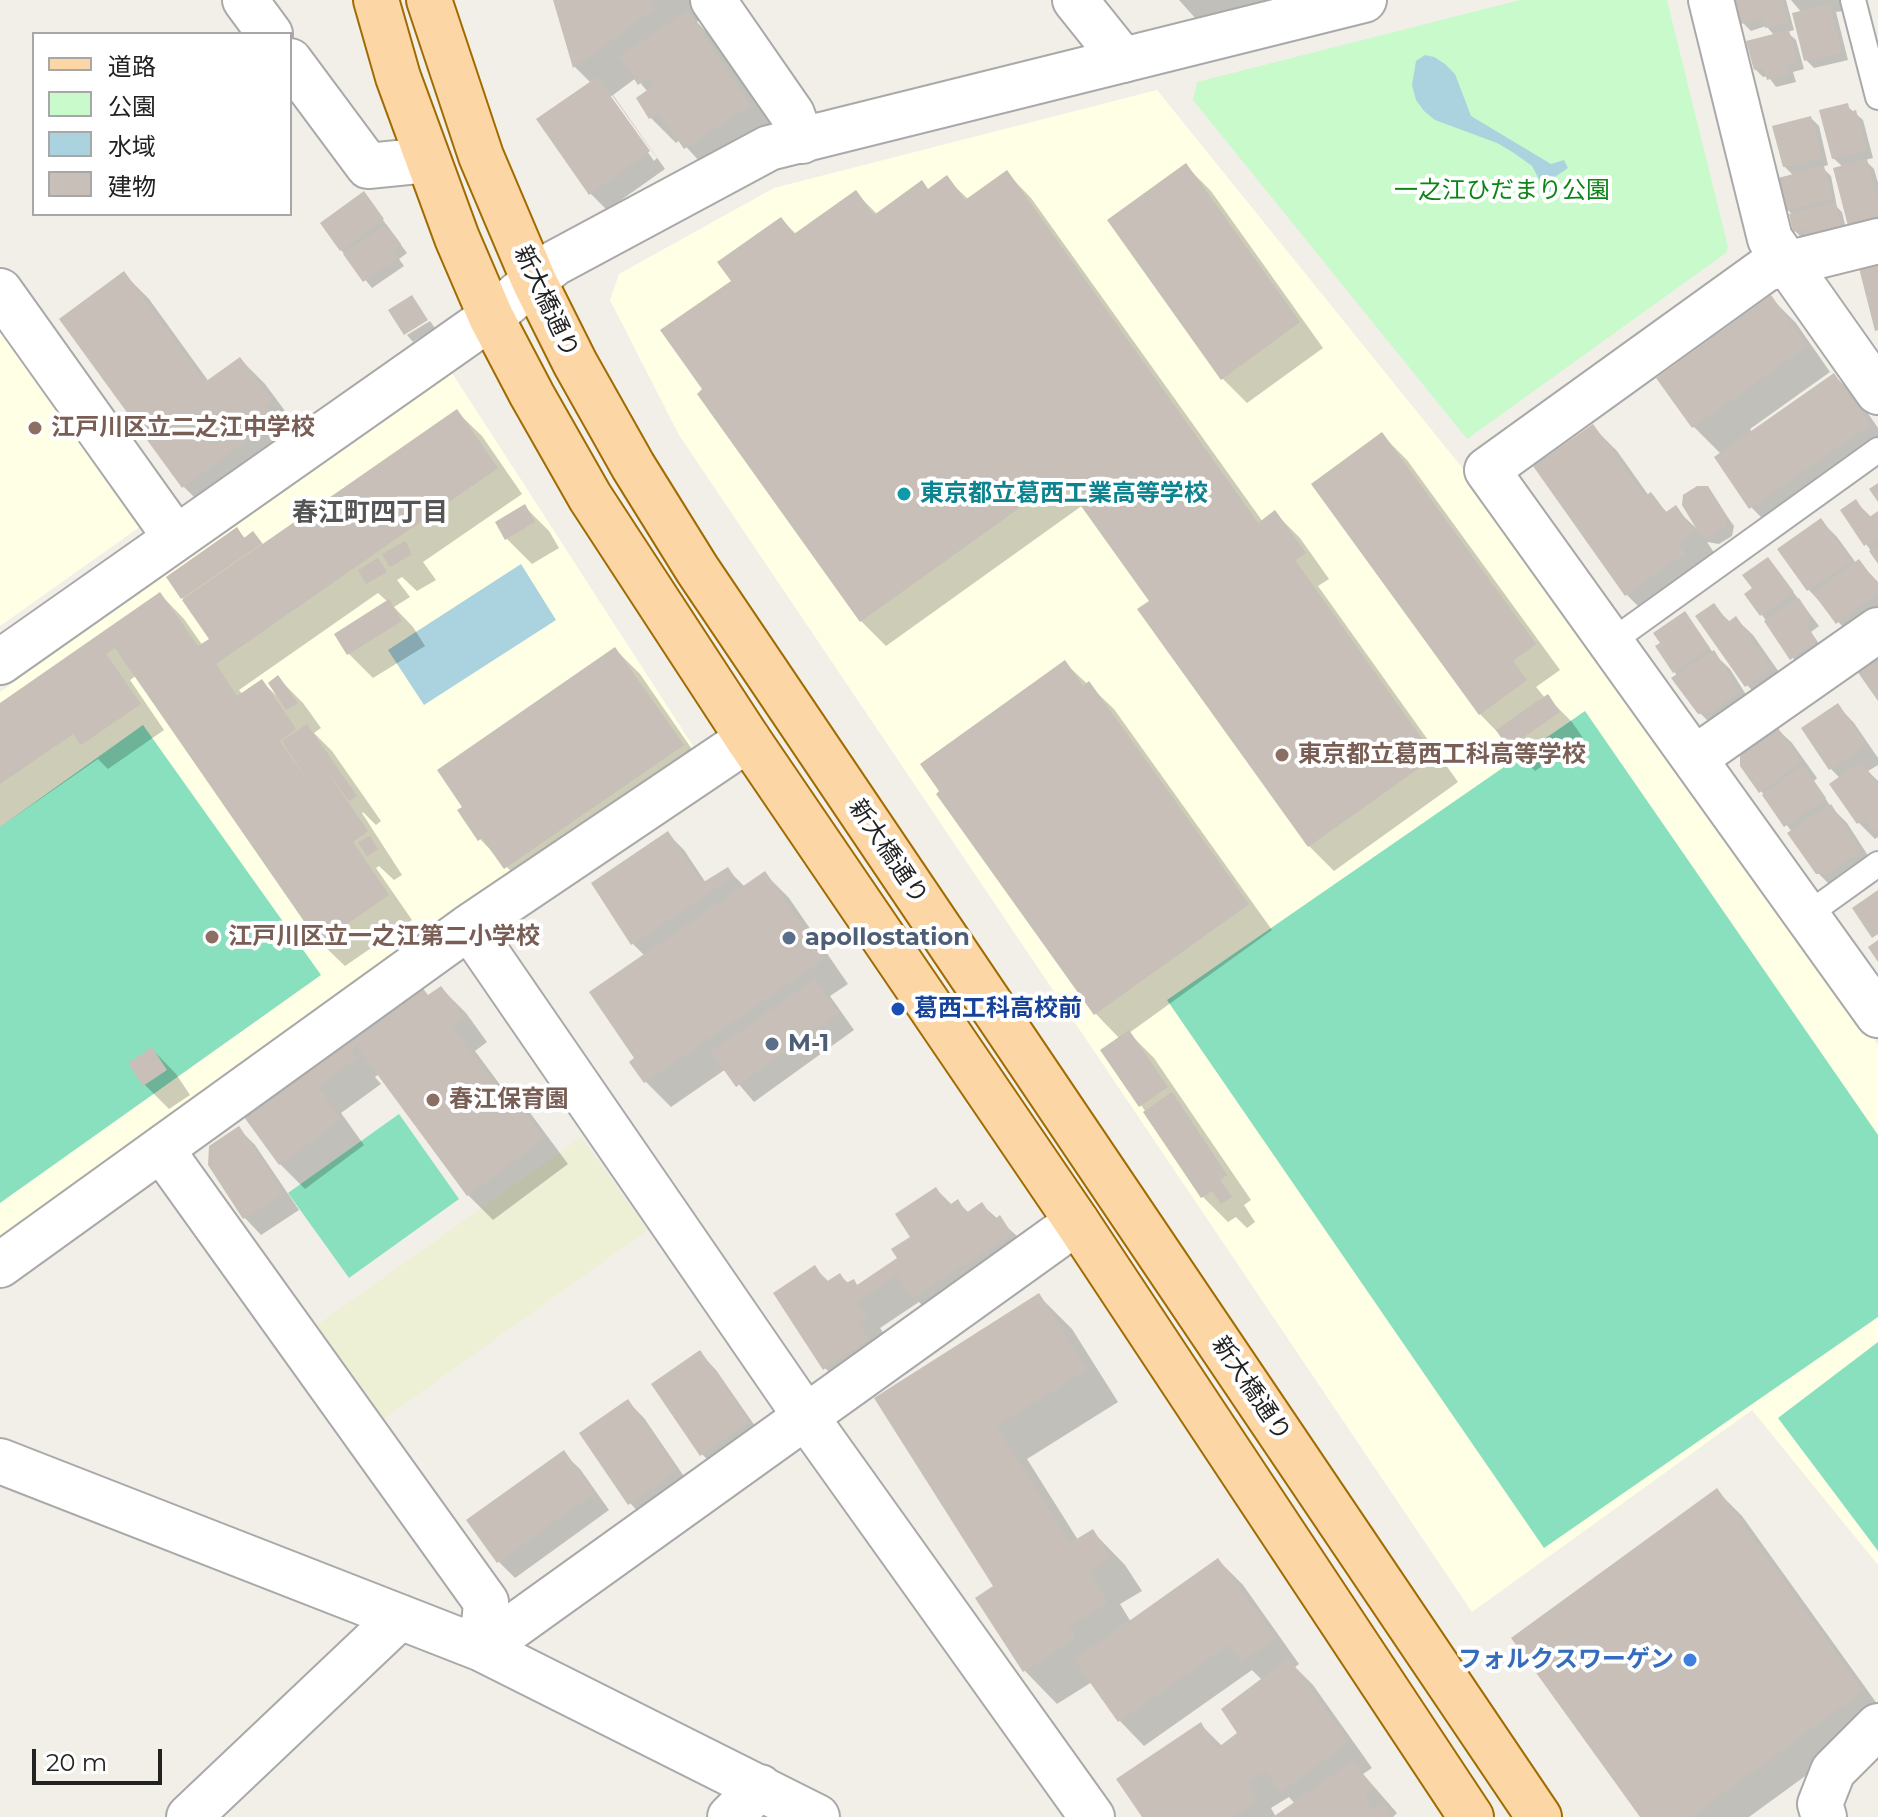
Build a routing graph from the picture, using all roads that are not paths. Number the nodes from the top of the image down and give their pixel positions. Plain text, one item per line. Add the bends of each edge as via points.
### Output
1 (245, 0) edge
2 (376, 0) edge
3 (429, 0) edge
4 (713, 0) edge
5 (1075, 0) edge
6 (1364, 0) edge
7 (1711, 0) edge
8 (1853, 0) edge
9 (269, 32) edge
10 (1123, 60) junction
11 (292, 64) edge
12 (1878, 97) edge
13 (802, 141) junction
14 (428, 160) junction
15 (1878, 241) edge
16 (1788, 264) junction
17 (534, 281) junction
18 (0, 291) edge
19 (491, 317) junction
20 (1878, 392) edge
21 (1878, 450) edge
22 (176, 538) junction
23 (1878, 630) edge
24 (1611, 642) junction
25 (0, 662) edge
26 (748, 739) junction
27 (1695, 758) junction
28 (1878, 864) edge
29 (1807, 915) junction
30 (469, 927) junction
31 (1878, 1015) edge
32 (161, 1149) junction
33 (1077, 1222) junction
34 (0, 1265) edge
35 (806, 1417) junction
36 (7, 1473) edge
37 (400, 1617) junction
38 (482, 1649) junction
39 (1878, 1726) edge
40 (760, 1787) junction
41 (189, 1817) edge
42 (730, 1817) edge
43 (817, 1817) edge
44 (1092, 1817) edge
45 (1471, 1817) edge
46 (1539, 1817) edge
47 (1824, 1817) edge

1 - 9 street
2 - 14 main road
3 - 17 main road, 新大橋通り via 481,156
4 - 13 street via 792,114
5 - 10 street
6 - 10 street
7 - 16 street via 1770,239
8 - 12 lane
10 - 13 street
11 - 14 street via 368,166
13 - 17 street via 769,148 555,263
14 - 19 main road
15 - 16 street
16 - 20 street
16 - 24 street via 1766,269 1487,470
17 - 19 street
17 - 46 main road, 新大橋通り via 618,440 697,569
18 - 22 street
19 - 22 street
19 - 26 main road via 590,497
21 - 24 lane
22 - 25 street
23 - 27 street
24 - 27 street
26 - 30 street
26 - 33 main road
27 - 29 street
28 - 29 lane
29 - 31 street
30 - 32 street
30 - 35 street
32 - 34 street
32 - 38 street via 486,1602
33 - 35 street
33 - 45 main road
35 - 38 street
35 - 44 street
36 - 37 street
37 - 38 street
37 - 41 street
38 - 40 street
39 - 47 street via 1833,1771 1820,1804
40 - 42 street
40 - 43 street

